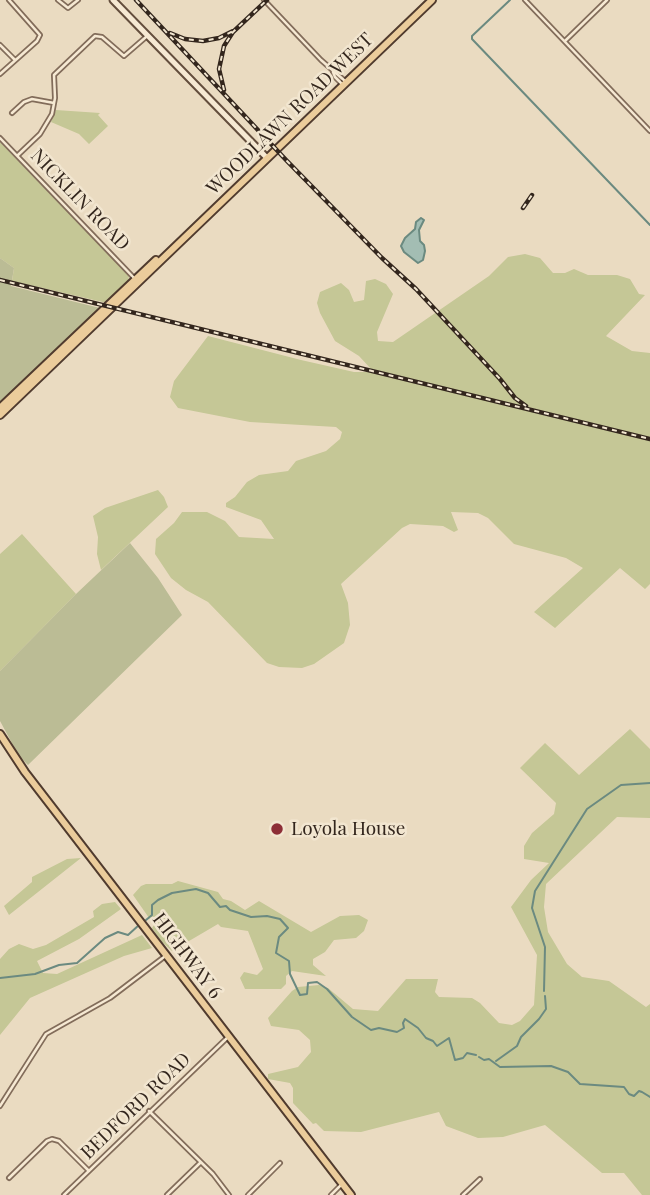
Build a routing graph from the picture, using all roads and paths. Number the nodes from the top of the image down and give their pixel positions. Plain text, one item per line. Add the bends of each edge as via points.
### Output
1 (9, 0) edge
2 (58, 0) edge
3 (78, 0) edge
4 (113, 0) edge
5 (264, 0) edge
6 (432, 0) edge
7 (525, 0) edge
8 (607, 0) edge
9 (148, 35) junction
10 (565, 41) junction
11 (0, 45) edge
12 (15, 60) junction
13 (0, 74) edge
14 (345, 84) junction
15 (54, 103) junction
16 (12, 113) dead end
17 (650, 131) edge
18 (0, 138) edge
19 (18, 155) junction
20 (267, 158) junction
21 (137, 281) junction
22 (0, 408) edge
23 (0, 415) edge
24 (0, 734) edge
25 (166, 955) junction
26 (229, 1037) junction
27 (0, 1107) edge
28 (149, 1111) junction
29 (200, 1163) junction
30 (280, 1163) dead end
31 (89, 1171) junction
32 (9, 1178) dead end
33 (480, 1179) dead end
34 (342, 1184) junction
35 (64, 1195) edge
36 (167, 1195) edge
37 (229, 1195) edge
38 (248, 1195) edge
39 (331, 1195) edge
40 (351, 1195) edge
41 (463, 1195) edge

1 - 12 street via 40,35
2 - 3 street via 68,8
4 - 9 main road
5 - 14 street
6 - 14 main road, WOODLAWN ROAD WEST
7 - 10 street
8 - 10 street
9 - 15 street via 125,56 95,36 54,75
9 - 20 main road
10 - 17 street
11 - 12 street
12 - 13 street
14 - 20 main road, WOODLAWN ROAD WEST
15 - 16 street via 32,99
15 - 19 street via 45,128
18 - 19 street, NICKLIN ROAD
19 - 21 street, NICKLIN ROAD
20 - 21 main road, WOODLAWN ROAD WEST
21 - 22 main road, WOODLAWN ROAD WEST
21 - 23 main road, WOODLAWN ROAD WEST
24 - 25 main road, HIGHWAY 6
25 - 26 main road, HIGHWAY 6
25 - 27 street via 110,998 47,1034
26 - 28 street, BEDFORD ROAD
26 - 34 main road, HIGHWAY 6
28 - 29 street
28 - 31 street, BEDFORD ROAD
29 - 36 street
29 - 37 street
30 - 38 street
31 - 32 street via 52,1139
31 - 35 street, BEDFORD ROAD
33 - 41 street
34 - 39 street
34 - 40 main road, HIGHWAY 6

